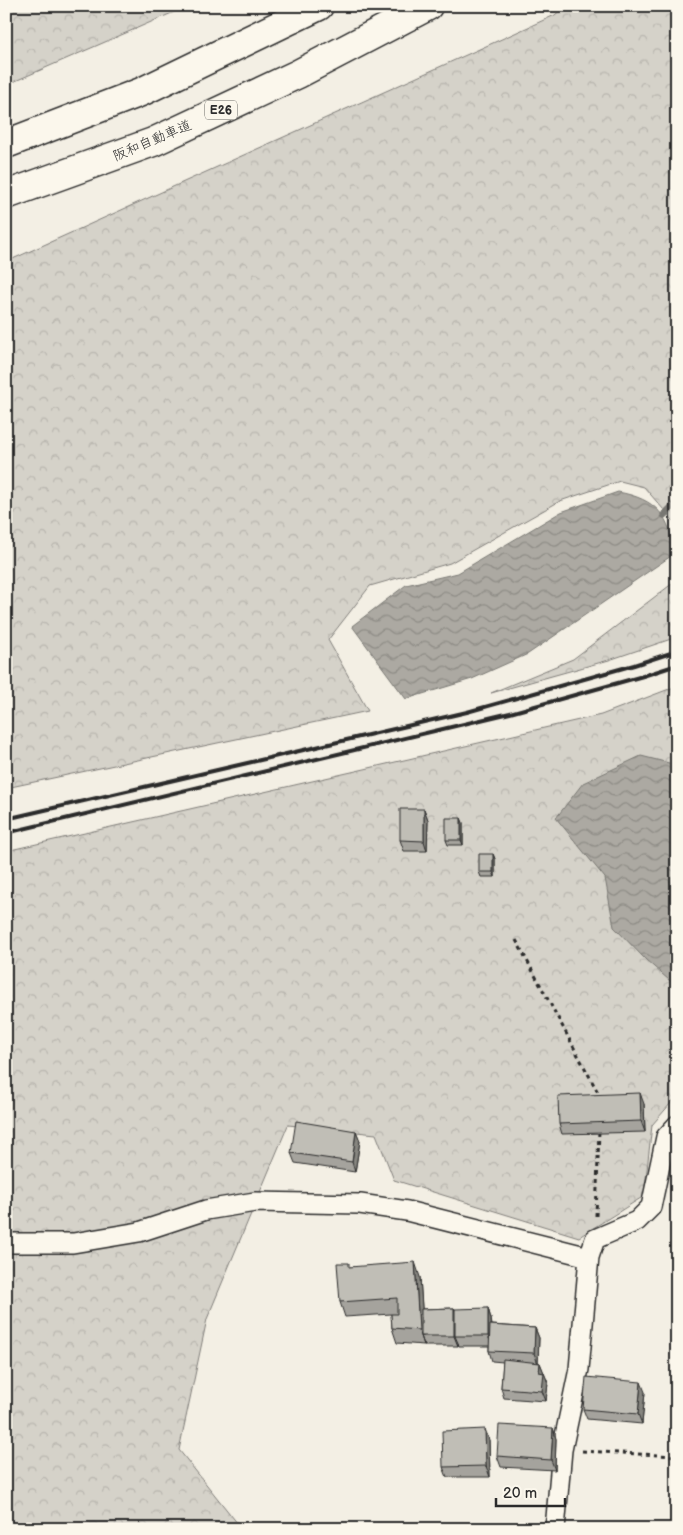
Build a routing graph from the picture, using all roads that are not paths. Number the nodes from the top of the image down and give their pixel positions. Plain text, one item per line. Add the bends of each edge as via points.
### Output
1 (319, 6) edge
2 (428, 6) edge
3 (6, 144) edge
4 (6, 195) edge
5 (677, 1124) edge
6 (6, 1243) edge
7 (589, 1257) junction
8 (555, 1529) edge

1 - 3 highway via 141,92
2 - 4 highway, 阪和自動車道 / E26 via 298,74 153,142
5 - 7 street via 666,1137 651,1207 637,1221 595,1239
6 - 7 street via 73,1243 139,1232 206,1210 255,1202 360,1204 406,1211
7 - 8 street via 579,1370 562,1450

